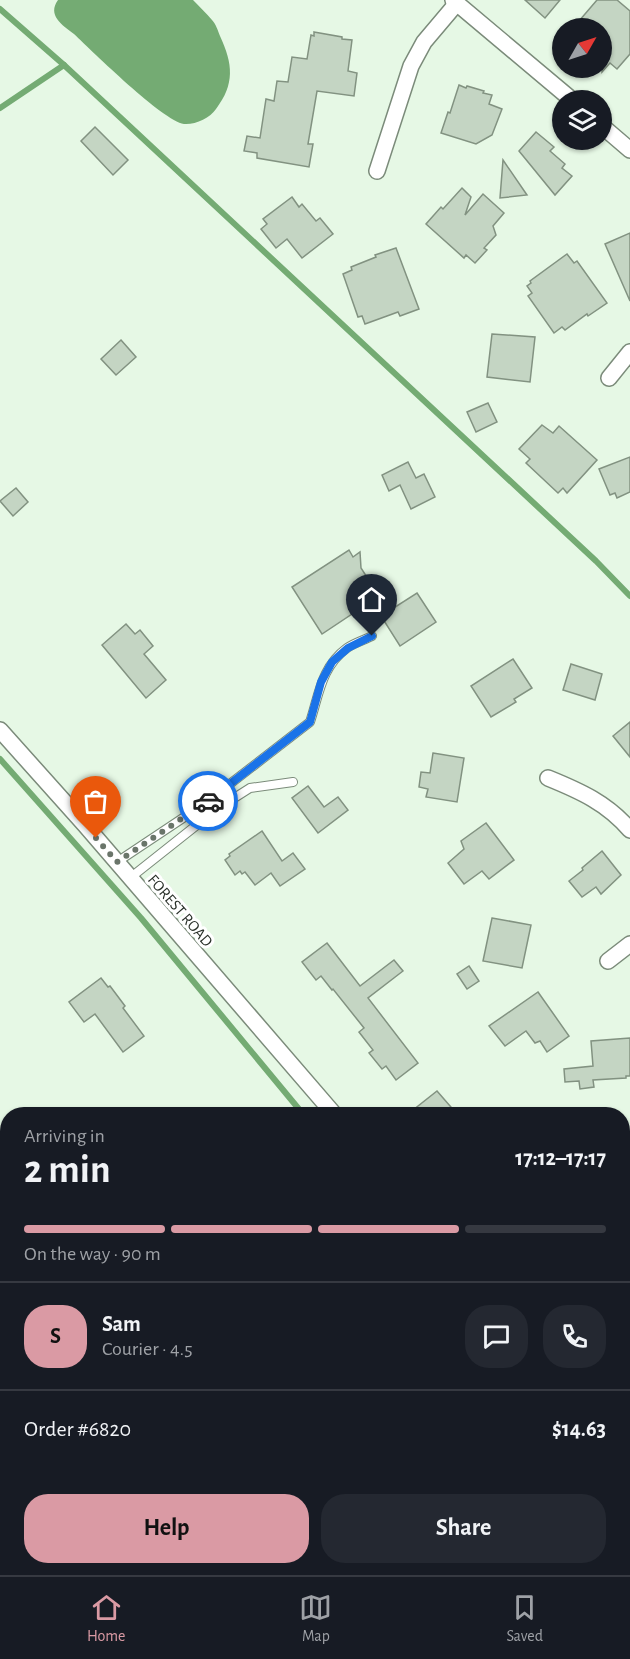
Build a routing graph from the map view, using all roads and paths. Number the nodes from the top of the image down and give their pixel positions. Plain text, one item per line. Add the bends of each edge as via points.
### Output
1 (455, 2) edge
2 (560, 90) edge
3 (612, 135) edge
4 (630, 150) edge
5 (377, 171) dead end
6 (630, 352) edge
7 (609, 378) dead end
8 (372, 636) dead end
9 (0, 730) edge
10 (548, 778) dead end
11 (293, 782) dead end
12 (630, 831) edge
13 (117, 862) junction
14 (130, 878) junction
15 (630, 944) edge
16 (609, 961) dead end
17 (328, 1107) edge

1 - 2 street
1 - 5 street via 411,66
3 - 4 street
6 - 7 street
8 - 13 lane via 348,648 332,662 321,682 310,722 204,804
9 - 13 street, FOREST ROAD
10 - 12 street via 606,806
11 - 14 lane via 250,788
13 - 14 street, FOREST ROAD
14 - 17 street, FOREST ROAD
15 - 16 street

